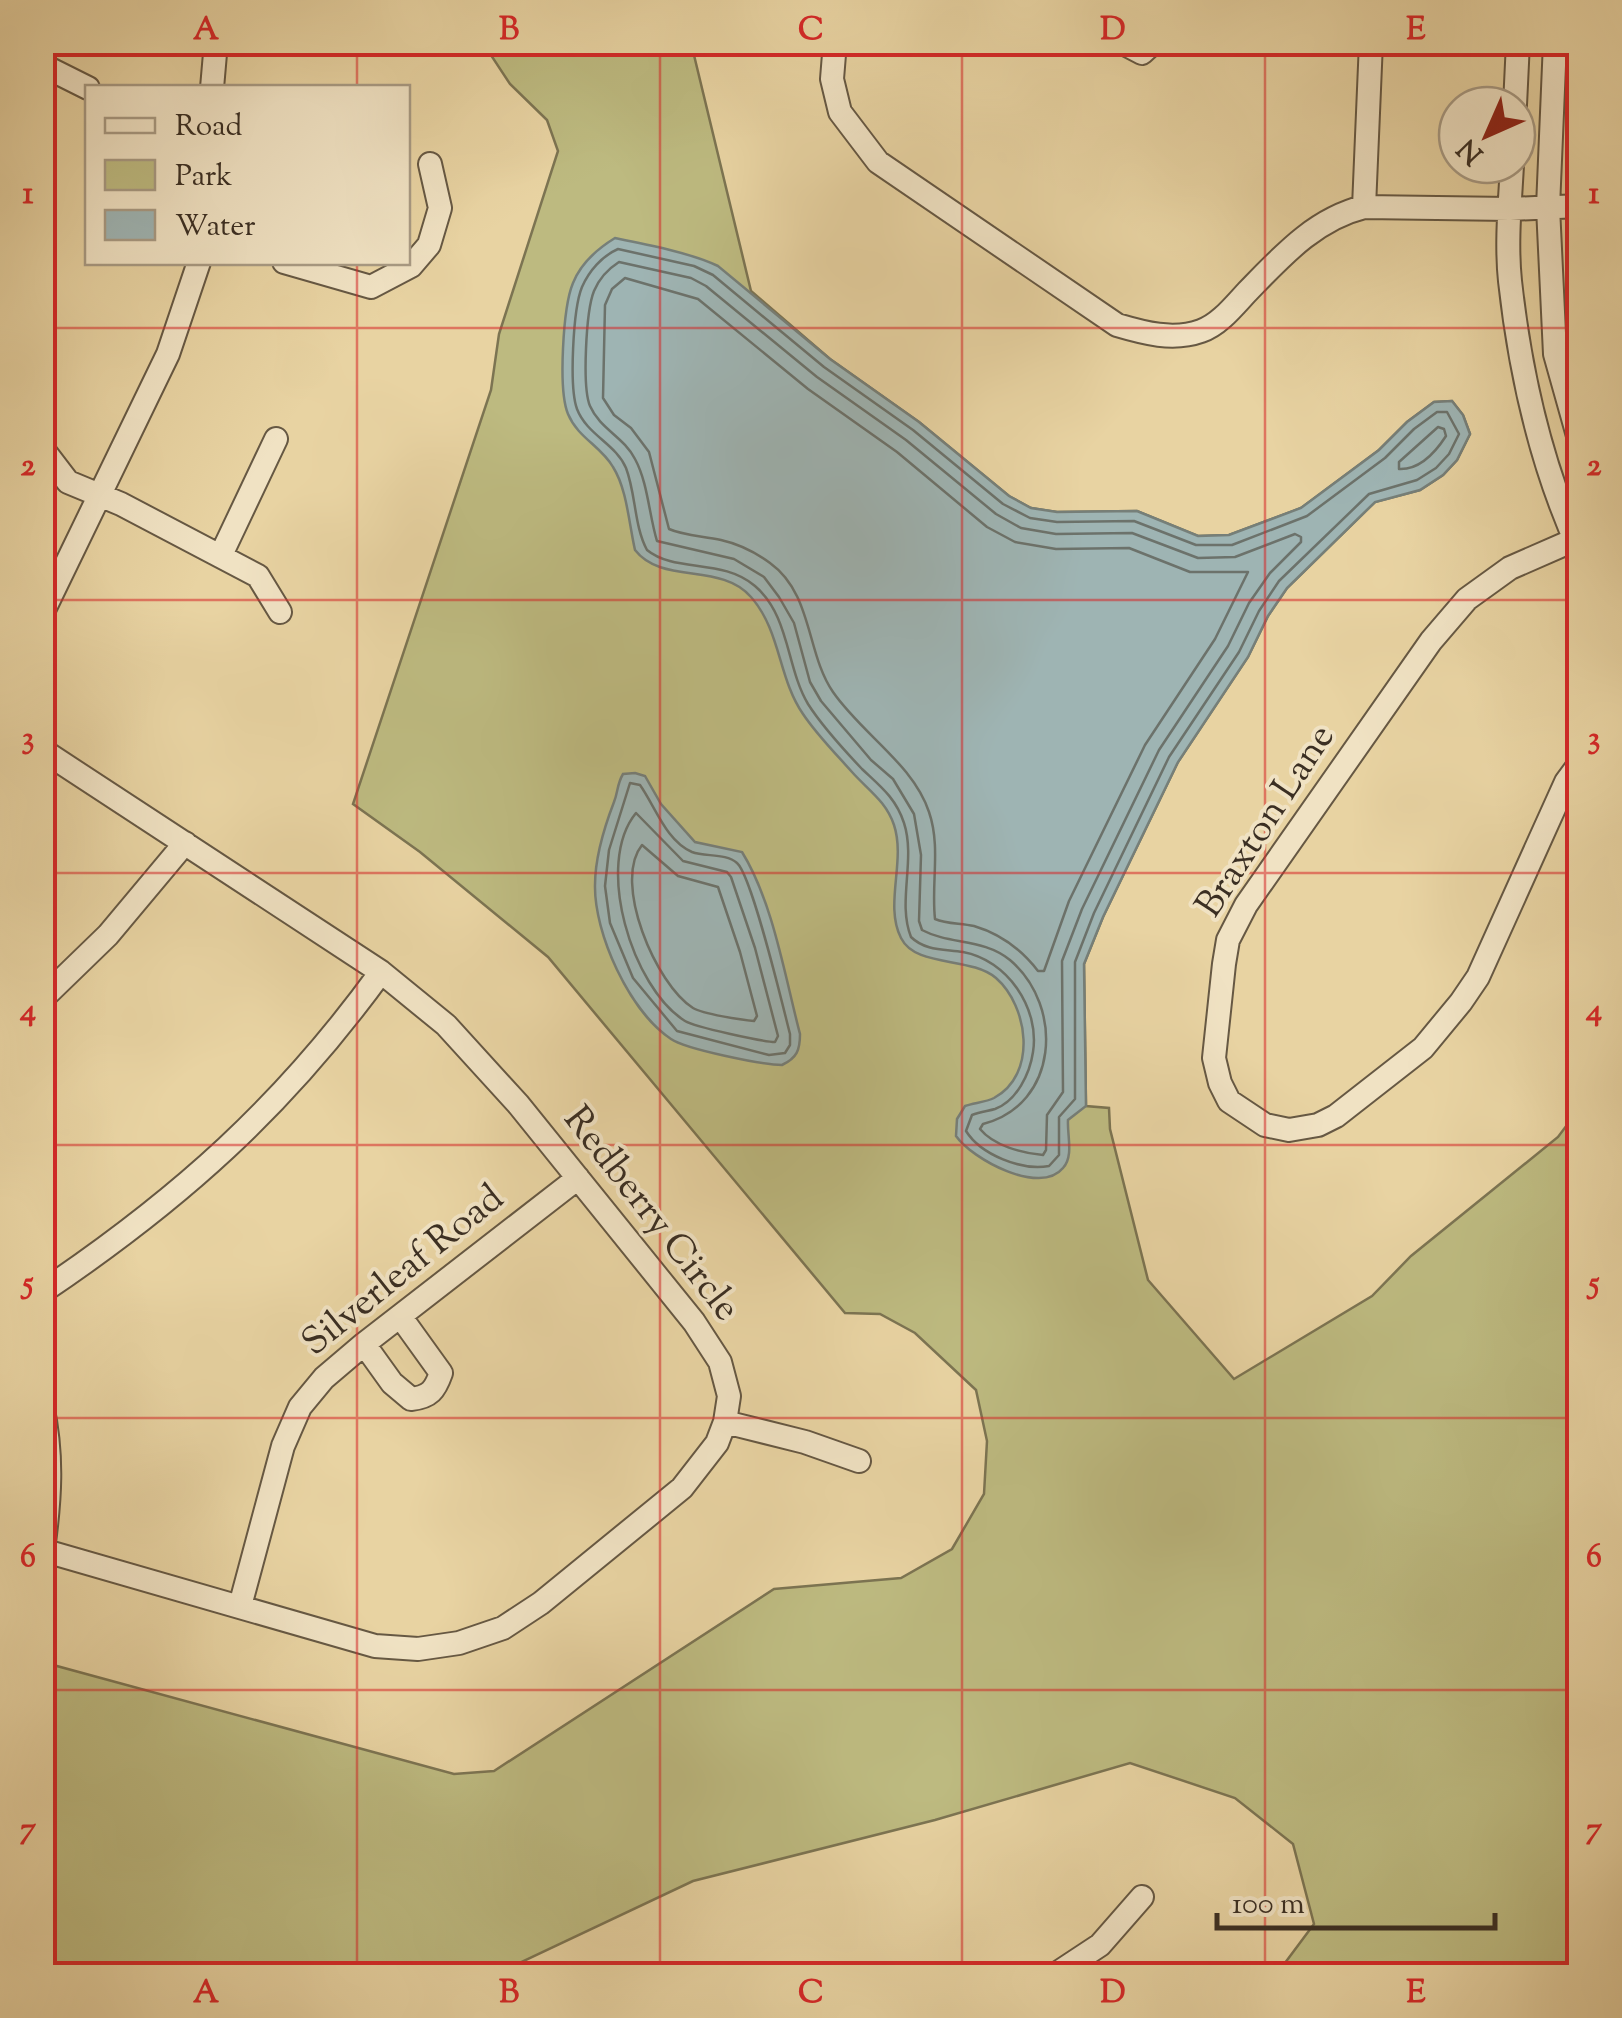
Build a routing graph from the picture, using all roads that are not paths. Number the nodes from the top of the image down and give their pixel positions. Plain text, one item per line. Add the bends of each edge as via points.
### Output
1 (216, 42) edge
2 (835, 42) edge
3 (1121, 42) edge
4 (1154, 42) edge
5 (1371, 42) edge
6 (1518, 42) edge
7 (1556, 42) edge
8 (42, 65) edge
9 (212, 85) edge
10 (1516, 85) edge
11 (85, 86) edge
12 (430, 164) dead end
13 (1511, 185) edge
14 (1580, 206) edge
15 (1364, 207) junction
16 (1548, 207) junction
17 (1510, 209) junction
18 (198, 265) edge
19 (294, 265) edge
20 (276, 439) dead end
21 (1580, 443) edge
22 (42, 448) edge
23 (102, 495) junction
24 (1577, 545) edge
25 (221, 555) junction
26 (280, 612) dead end
27 (42, 614) edge
28 (42, 750) edge
29 (1580, 763) edge
30 (185, 843) junction
31 (381, 972) junction
32 (42, 999) edge
33 (578, 1178) junction
34 (42, 1292) edge
35 (400, 1316) junction
36 (364, 1344) junction
37 (42, 1405) edge
38 (724, 1422) junction
39 (859, 1461) dead end
40 (43, 1550) edge
41 (240, 1606) junction
42 (1142, 1897) dead end
43 (1053, 1976) edge

1 - 9 street
2 - 15 street via 832,79 840,112 878,162 1117,325 1179,336 1204,330 1315,228
3 - 4 street via 1142,52
5 - 15 street
6 - 10 street
7 - 16 street
8 - 11 street
12 - 19 street via 440,208 429,245 411,266 371,287
13 - 17 street
14 - 16 street
15 - 17 street
16 - 17 street
16 - 21 street via 1555,354
17 - 24 street via 1510,278 1524,371
18 - 23 street via 168,354
20 - 25 street
22 - 23 street via 68,482
23 - 25 street
23 - 27 street
24 - 29 street, Braxton Lane via 1510,568 1467,599 1246,905 1228,940 1214,1058 1230,1102 1265,1125 1318,1125 1423,1048 1478,977
25 - 26 street via 258,576
28 - 30 street, Redberry Circle
30 - 31 street, Redberry Circle
30 - 32 street via 108,935
31 - 33 street, Redberry Circle via 456,1036
31 - 34 street via 312,1061 211,1165
33 - 35 street, Silverleaf Road
33 - 38 street, Redberry Circle via 720,1362 729,1396
35 - 36 street, Silverleaf Road
35 - 36 street via 441,1373 435,1390 412,1399 392,1384
36 - 41 street, Silverleaf Road via 300,1407 282,1446
37 - 40 street via 51,1447
38 - 39 street
38 - 41 street via 682,1488 503,1628 432,1647 374,1646
40 - 41 street
42 - 43 street via 1100,1945

